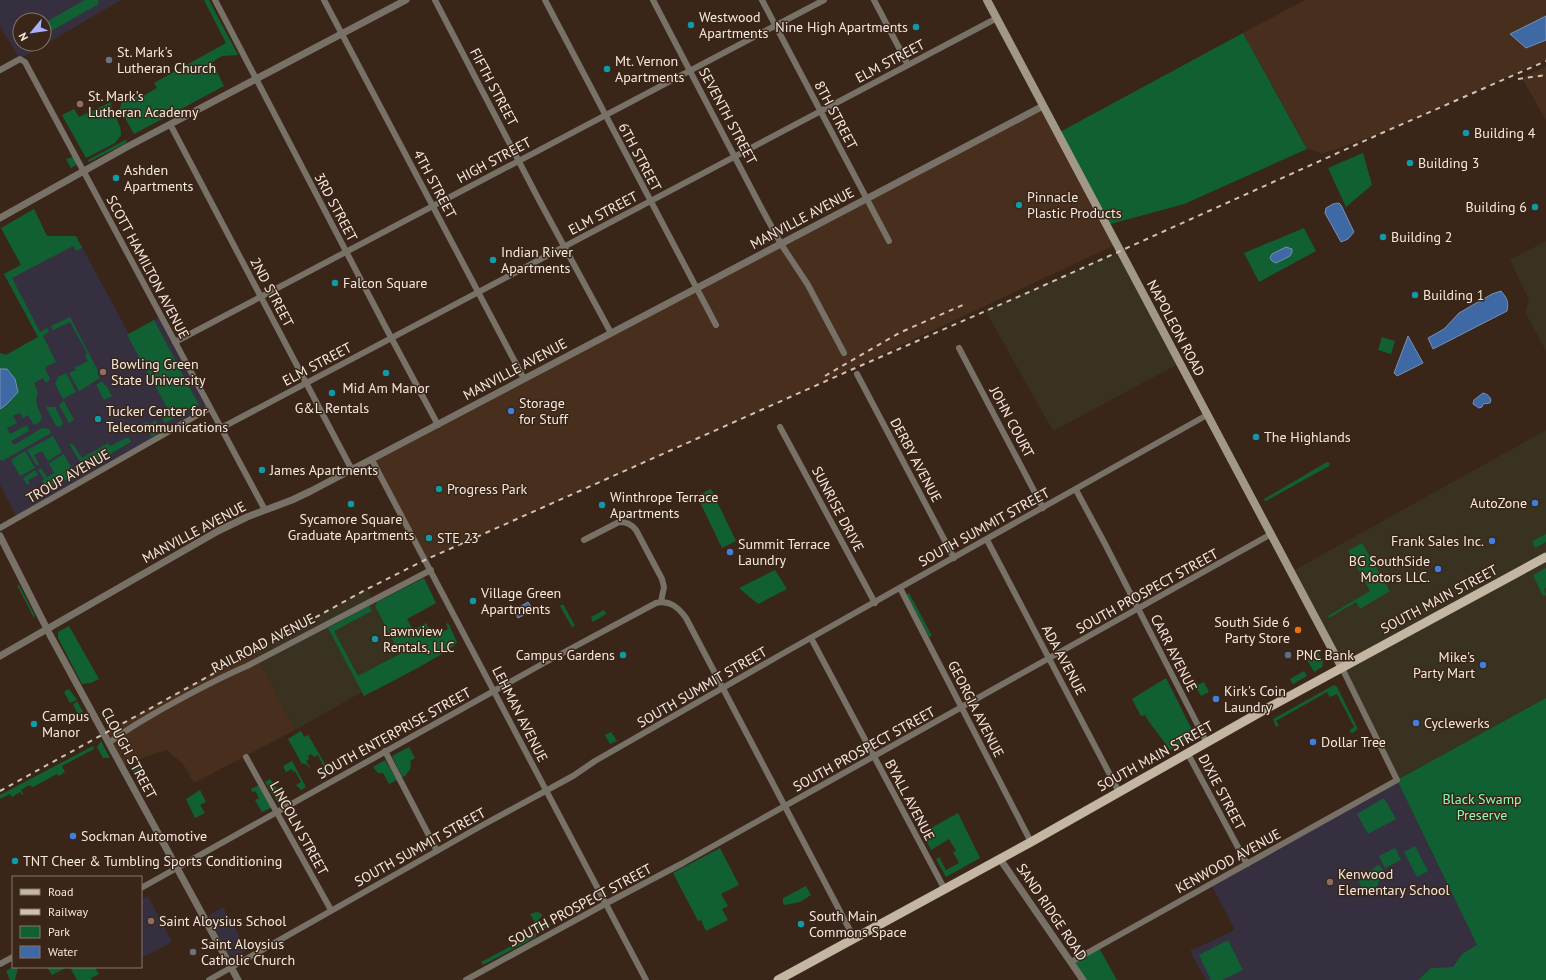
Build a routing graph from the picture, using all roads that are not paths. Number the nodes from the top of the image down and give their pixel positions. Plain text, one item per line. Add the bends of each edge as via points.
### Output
1 (215, 0) edge
2 (324, 0) edge
3 (406, 0) edge
4 (435, 0) edge
5 (545, 0) edge
6 (653, 0) edge
7 (762, 0) edge
8 (824, 0) edge
9 (874, 0) edge
10 (987, 0) edge
11 (997, 18) junction
12 (775, 26) junction
13 (342, 34) junction
14 (908, 65) junction
15 (0, 70) edge
16 (690, 71) junction
17 (256, 79) junction
18 (1043, 106) junction
19 (821, 111) junction
20 (605, 116) junction
21 (170, 124) junction
22 (735, 156) junction
23 (519, 161) junction
24 (83, 171) junction
25 (867, 199) junction
26 (650, 202) junction
27 (433, 206) junction
28 (0, 218) edge
29 (889, 241) dead end
30 (782, 244) junction
31 (565, 246) junction
32 (346, 252) junction
33 (696, 288) junction
34 (478, 293) junction
35 (260, 297) junction
36 (716, 325) dead end
37 (611, 333) junction
38 (391, 338) junction
39 (175, 342) junction
40 (959, 348) dead end
41 (844, 354) dead end
42 (857, 374) dead end
43 (524, 379) junction
44 (306, 383) junction
45 (210, 408) junction
46 (1207, 415) junction
47 (438, 425) junction
48 (780, 427) dead end
49 (221, 428) junction
50 (372, 460) junction
51 (352, 470) junction
52 (1076, 490) junction
53 (1043, 508) junction
54 (265, 510) junction
55 (0, 528) edge
56 (1271, 534) junction
57 (0, 536) edge
58 (584, 540) dead end
59 (987, 540) junction
60 (1546, 557) edge
61 (954, 558) junction
62 (431, 570) junction
63 (900, 588) junction
64 (662, 602) junction
65 (875, 603) junction
66 (1138, 609) junction
67 (47, 629) junction
68 (811, 638) junction
69 (0, 656) edge
70 (1050, 659) junction
71 (1342, 668) junction
72 (724, 688) junction
73 (494, 690) junction
74 (962, 708) junction
75 (109, 743) junction
76 (1207, 743) junction
77 (385, 751) junction
78 (1188, 754) junction
79 (246, 757) dead end
80 (873, 757) junction
81 (546, 791) junction
82 (1119, 792) junction
83 (785, 806) junction
84 (277, 812) junction
85 (1031, 842) junction
86 (437, 851) junction
87 (1000, 859) junction
88 (1247, 864) junction
89 (176, 868) junction
90 (142, 887) edge
91 (944, 888) junction
92 (606, 904) junction
93 (331, 910) junction
94 (854, 938) junction
95 (12, 958) edge
96 (1071, 962) junction
97 (0, 964) edge
98 (231, 968) junction
99 (209, 980) edge
100 (238, 980) edge
101 (466, 980) edge
102 (646, 980) edge
103 (778, 980) edge
104 (1083, 980) edge

1 - 17 street, 3RD STREET
2 - 13 street, 4TH STREET
3 - 13 street
4 - 23 street, FIFTH STREET
5 - 20 street, 6TH STREET
6 - 16 street, SEVENTH STREET
7 - 12 street, 8TH STREET
8 - 12 street, HIGH STREET
9 - 14 street
10 - 11 main road, NAPOLEON ROAD
11 - 14 street, ELM STREET
11 - 18 main road, NAPOLEON ROAD
12 - 16 street, HIGH STREET
12 - 19 street, 8TH STREET
13 - 17 street
13 - 27 street, 4TH STREET
14 - 19 street, ELM STREET
15 - 24 street, SCOTT HAMILTON AVENUE via 20,59 25,62
16 - 20 street, HIGH STREET
16 - 22 street, SEVENTH STREET
17 - 21 street
17 - 32 street, 3RD STREET
18 - 25 street, MANVILLE AVENUE
18 - 46 main road, NAPOLEON ROAD
19 - 22 street, ELM STREET
19 - 25 street, 8TH STREET
20 - 23 street, HIGH STREET
20 - 26 street, 6TH STREET
21 - 24 street
21 - 35 street, 2ND STREET
22 - 26 street, ELM STREET
22 - 30 street, SEVENTH STREET
23 - 27 street, HIGH STREET
23 - 31 street, FIFTH STREET
24 - 28 street
24 - 39 street, SCOTT HAMILTON AVENUE
25 - 29 street, 8TH STREET
25 - 30 street, MANVILLE AVENUE
26 - 31 street, ELM STREET
26 - 33 street, 6TH STREET
27 - 32 street, HIGH STREET
27 - 34 street, 4TH STREET
30 - 33 street, MANVILLE AVENUE
30 - 41 street via 808,285
31 - 34 street, ELM STREET
31 - 37 street, FIFTH STREET
32 - 35 street, HIGH STREET
32 - 38 street, 3RD STREET
33 - 36 street, 6TH STREET
33 - 37 street, MANVILLE AVENUE
34 - 38 street, ELM STREET
34 - 43 street, 4TH STREET
35 - 39 street, HIGH STREET
35 - 44 street, 2ND STREET
37 - 43 street, MANVILLE AVENUE
38 - 44 street, ELM STREET
38 - 47 street, 3RD STREET
39 - 45 street, SCOTT HAMILTON AVENUE
40 - 53 street, JOHN COURT
42 - 61 street, DERBY AVENUE
43 - 47 street, MANVILLE AVENUE
44 - 49 street, ELM STREET
44 - 51 street, 2ND STREET
45 - 49 street, SCOTT HAMILTON AVENUE
45 - 55 street, TROUP AVENUE
46 - 52 street, SOUTH SUMMIT STREET
46 - 56 main road, NAPOLEON ROAD
47 - 50 street, MANVILLE AVENUE
48 - 65 street, SUNRISE DRIVE
49 - 54 street, SCOTT HAMILTON AVENUE
50 - 51 street, MANVILLE AVENUE
50 - 62 street, LEHMAN AVENUE
51 - 54 street, MANVILLE AVENUE via 306,494
52 - 53 street, SOUTH SUMMIT STREET
52 - 66 street, CARR AVENUE
53 - 59 street, SOUTH SUMMIT STREET
54 - 67 street, MANVILLE AVENUE via 218,531
56 - 66 street, SOUTH PROSPECT STREET
56 - 71 main road, NAPOLEON ROAD
57 - 67 street, CLOUGH STREET
58 - 64 street via 619,522 632,524 662,579
59 - 61 street, SOUTH SUMMIT STREET
59 - 70 street, ADA AVENUE
60 - 71 main road, SOUTH MAIN STREET
61 - 63 street, SOUTH SUMMIT STREET
62 - 73 street, LEHMAN AVENUE
62 - 75 street, RAILROAD AVENUE via 183,697 134,725
63 - 65 street, SOUTH SUMMIT STREET
63 - 74 street, GEORGIA AVENUE
64 - 72 street via 674,606 686,618
64 - 73 street, SOUTH ENTERPRISE STREET via 607,628
65 - 68 street, SOUTH SUMMIT STREET
66 - 70 street, SOUTH PROSPECT STREET
66 - 76 street, CARR AVENUE
67 - 69 street, MANVILLE AVENUE
67 - 75 street, CLOUGH STREET
68 - 72 street, SOUTH SUMMIT STREET
68 - 80 street, BYALL AVENUE
70 - 74 street, SOUTH PROSPECT STREET
70 - 82 street, ADA AVENUE
71 - 76 main road, SOUTH MAIN STREET
71 - 88 street, KENWOOD AVENUE via 1397,780
72 - 81 street, SOUTH SUMMIT STREET
72 - 83 street
73 - 77 street, SOUTH ENTERPRISE STREET
73 - 81 street, LEHMAN AVENUE
74 - 80 street, SOUTH PROSPECT STREET
74 - 85 street, GEORGIA AVENUE
75 - 89 street, CLOUGH STREET
76 - 78 main road, SOUTH MAIN STREET
77 - 84 street, SOUTH ENTERPRISE STREET
77 - 86 street
78 - 82 main road, SOUTH MAIN STREET
78 - 88 street, DIXIE STREET
79 - 84 street, LINCOLN STREET
80 - 83 street, SOUTH PROSPECT STREET
80 - 91 street, BYALL AVENUE
81 - 86 street, SOUTH SUMMIT STREET
81 - 92 street, LEHMAN AVENUE
82 - 85 main road, SOUTH MAIN STREET
83 - 92 street, SOUTH PROSPECT STREET
83 - 94 street
84 - 89 street, SOUTH ENTERPRISE STREET
84 - 93 street, LINCOLN STREET
85 - 87 main road, SOUTH MAIN STREET
86 - 93 street, SOUTH SUMMIT STREET
87 - 91 main road, SOUTH MAIN STREET
87 - 96 street, SAND RIDGE ROAD
88 - 96 street, KENWOOD AVENUE
89 - 90 street, SOUTH ENTERPRISE STREET
89 - 98 street, CLOUGH STREET
91 - 94 main road, SOUTH MAIN STREET
92 - 101 street, SOUTH PROSPECT STREET
92 - 102 street, LEHMAN AVENUE
93 - 98 street, SOUTH SUMMIT STREET
94 - 103 main road, SOUTH MAIN STREET
95 - 97 street
96 - 104 street, SAND RIDGE ROAD
98 - 99 street, SOUTH SUMMIT STREET
98 - 100 street, CLOUGH STREET

